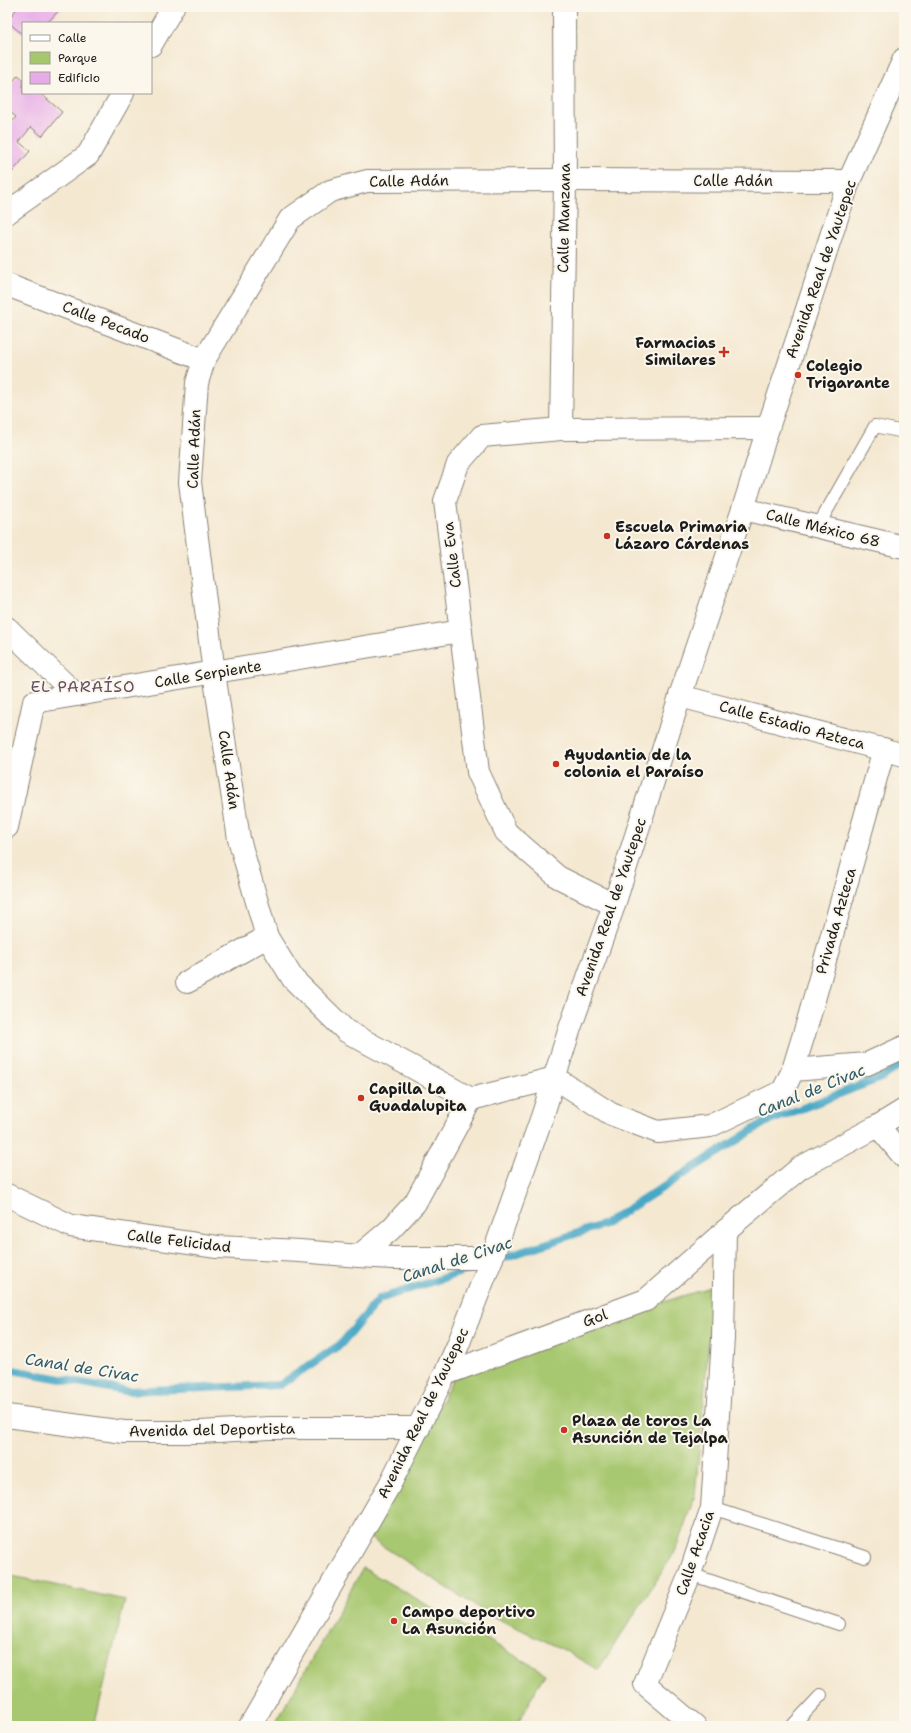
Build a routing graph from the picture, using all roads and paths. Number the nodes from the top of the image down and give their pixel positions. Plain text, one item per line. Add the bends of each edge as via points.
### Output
1 (173, 7) edge
2 (564, 7) edge
3 (152, 43) edge
4 (904, 59) edge
5 (123, 94) edge
6 (565, 180) junction
7 (849, 181) junction
8 (7, 213) edge
9 (7, 285) edge
10 (204, 360) junction
11 (768, 428) junction
12 (561, 429) junction
13 (904, 432) edge
14 (743, 509) junction
15 (818, 526) junction
16 (904, 547) edge
17 (7, 628) edge
18 (461, 631) junction
19 (214, 673) junction
20 (76, 695) junction
21 (680, 696) junction
22 (894, 752) edge
23 (7, 826) edge
24 (614, 905) junction
25 (267, 937) junction
26 (187, 982) dead end
27 (904, 1047) edge
28 (793, 1070) junction
29 (555, 1078) junction
30 (471, 1099) junction
31 (904, 1110) edge
32 (878, 1126) junction
33 (904, 1157) edge
34 (7, 1195) edge
35 (725, 1231) junction
36 (359, 1256) junction
37 (491, 1260) junction
38 (445, 1374) junction
39 (7, 1416) edge
40 (419, 1428) junction
41 (712, 1508) junction
42 (865, 1556) dead end
43 (690, 1574) junction
44 (839, 1624) dead end
45 (821, 1695) dead end
46 (250, 1726) edge
47 (695, 1726) edge
48 (792, 1726) edge

1 - 3 street
2 - 6 street, Calle Manzana
4 - 7 street, Avenida Real de Yautepec
5 - 8 street via 88,155
6 - 7 street, Calle Adán
6 - 10 street, Calle Adán via 367,181 330,191 290,219
6 - 12 street, Calle Manzana
7 - 11 street, Avenida Real de Yautepec
9 - 10 street, Calle Pecado
10 - 19 street, Calle Adán via 197,383 190,482
11 - 12 street, Calle Eva
11 - 14 street, Avenida Real de Yautepec
12 - 18 street, Calle Eva via 482,436 458,464 445,501
13 - 15 lane via 875,426
14 - 15 street, Calle México 68
14 - 21 street, Avenida Real de Yautepec
15 - 16 street, Calle México 68
17 - 20 street
18 - 19 street, Calle Serpiente
18 - 24 street, Calle Eva via 478,772 506,832 558,878
19 - 20 street, Calle Serpiente
19 - 25 street, Calle Adán via 239,839
20 - 23 street, Calle Serpiente via 34,702
21 - 22 street, Calle Estadio Azteca
21 - 24 street, Avenida Real de Yautepec
22 - 28 street, Privada Azteca
24 - 29 street, Avenida Real de Yautepec
25 - 26 street
25 - 30 street, Calle Adán via 293,979 346,1031
27 - 28 street via 867,1064
28 - 29 street, Privada Azteca via 783,1091 710,1126 658,1132 611,1114
29 - 30 street
29 - 37 street, Avenida Real de Yautepec
30 - 36 street via 415,1203 391,1229
31 - 32 street, Gol
32 - 33 street
32 - 35 street, Gol via 800,1168
34 - 36 street, Calle Felicidad via 71,1226 217,1247
35 - 38 street, Gol via 646,1300
35 - 41 street, Calle Acacia via 723,1338
36 - 37 street, Calle Felicidad
37 - 38 street, Avenida Real de Yautepec
38 - 40 street, Avenida Real de Yautepec
39 - 40 street, Avenida del Deportista via 124,1432 200,1432 269,1428
40 - 46 street, Avenida Real de Yautepec via 390,1484
41 - 42 lane
41 - 43 street, Calle Acacia
43 - 44 lane
43 - 47 street, Calle Acacia via 645,1684
45 - 48 lane

